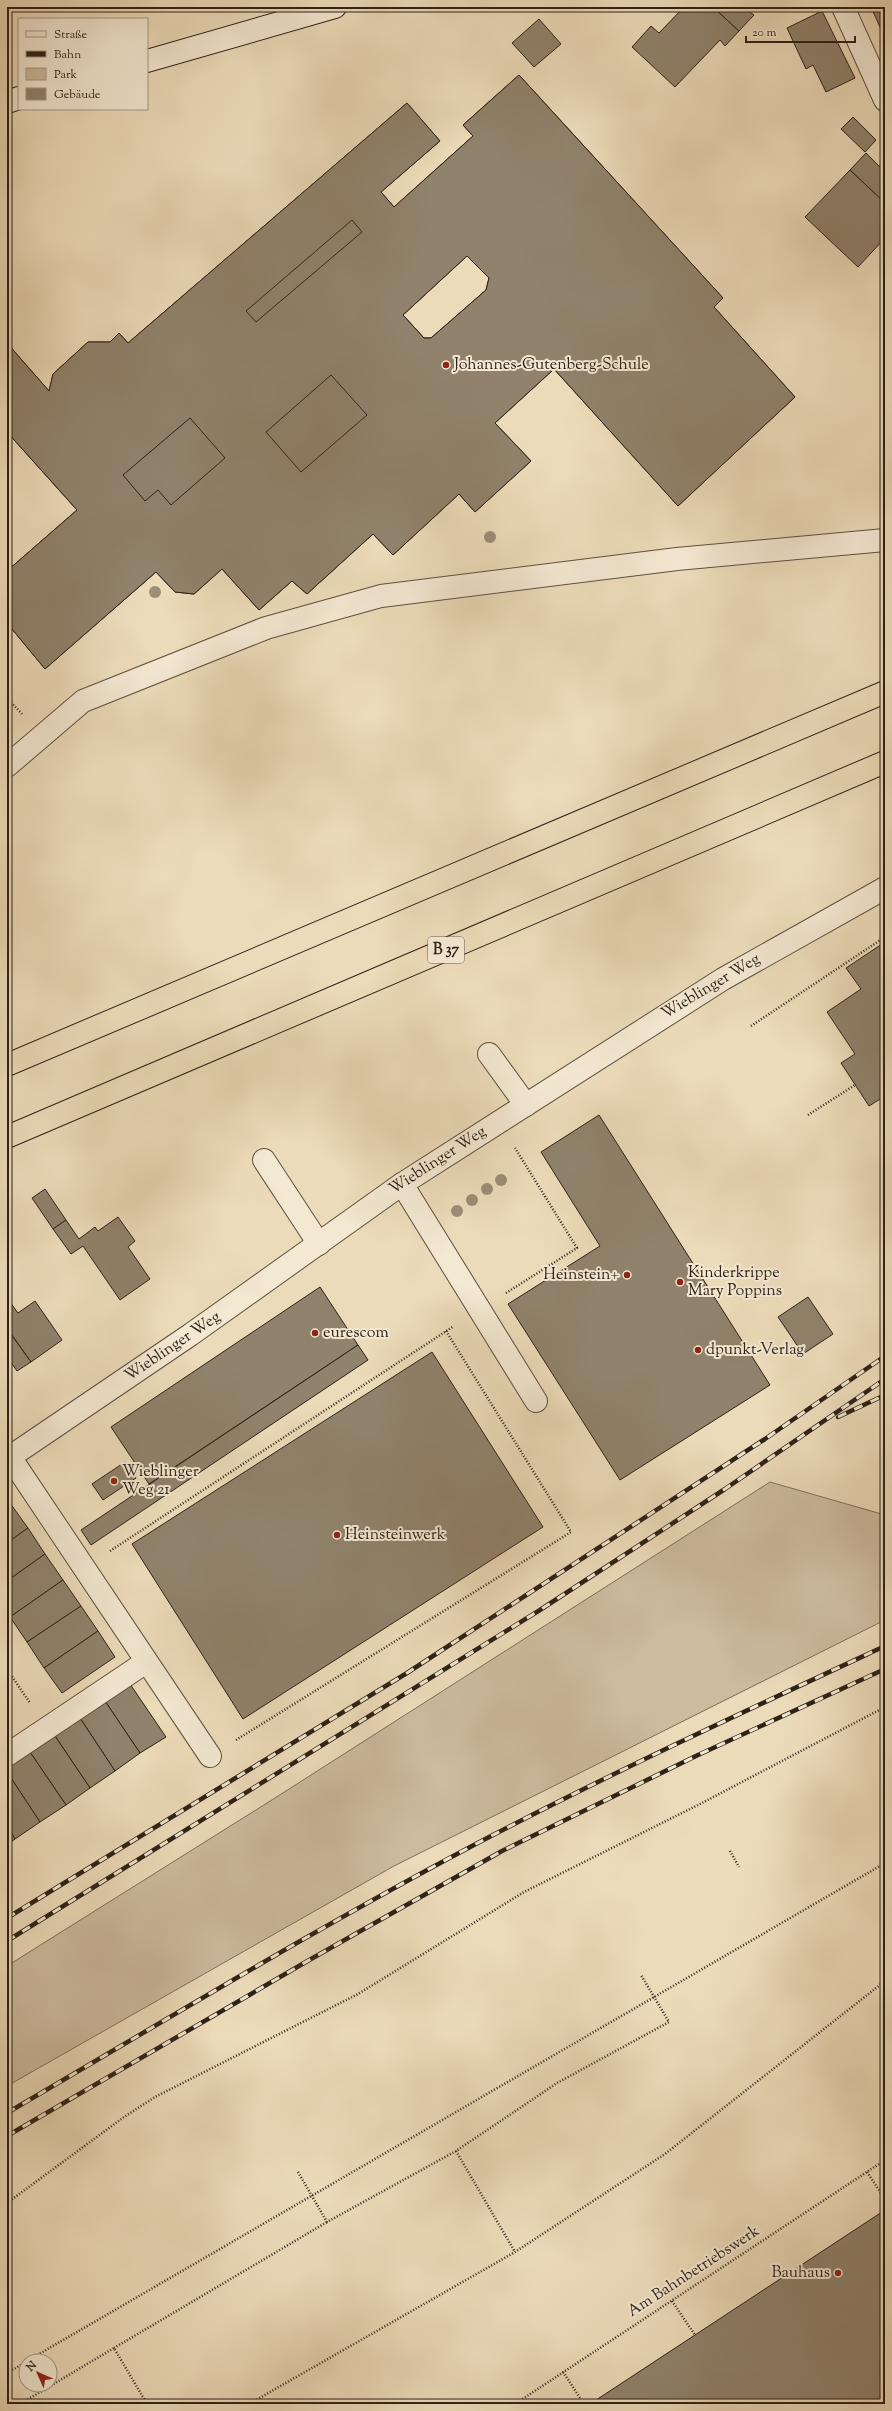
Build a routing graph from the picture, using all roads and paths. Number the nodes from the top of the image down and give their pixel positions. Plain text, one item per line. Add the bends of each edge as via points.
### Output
1 (335, 7) edge
2 (843, 7) edge
3 (148, 61) edge
4 (18, 98) edge
5 (885, 100) edge
6 (7, 102) edge
7 (885, 540) edge
8 (885, 692) edge
9 (885, 762) edge
10 (7, 766) edge
11 (885, 888) edge
12 (885, 937) edge
13 (751, 1026) dead end
14 (488, 1054) dead end
15 (7, 1065) edge
16 (855, 1085) dead end
17 (526, 1105) junction
18 (808, 1116) dead end
19 (499, 1122) junction
20 (7, 1137) edge
21 (264, 1160) dead end
22 (402, 1184) junction
23 (319, 1244) junction
24 (480, 1310) junction
25 (536, 1401) dead end
26 (8, 1458) edge
27 (84, 1567) junction
28 (146, 1662) junction
29 (7, 1668) edge
30 (885, 1707) edge
31 (46, 1729) junction
32 (7, 1755) edge
33 (210, 1756) joint
34 (730, 1851) dead end
35 (885, 1863) edge
36 (739, 1867) dead end
37 (641, 1975) dead end
38 (885, 1981) edge
39 (654, 1998) junction
40 (456, 2151) junction
41 (885, 2160) edge
42 (298, 2172) dead end
43 (866, 2172) junction
44 (312, 2196) junction
45 (885, 2199) edge
46 (7, 2203) edge
47 (328, 2222) junction
48 (515, 2252) junction
49 (672, 2301) junction
50 (695, 2335) dead end
51 (114, 2348) junction
52 (41, 2353) edge
53 (18, 2366) edge
54 (563, 2372) junction
55 (7, 2373) edge
56 (20, 2404) edge
57 (147, 2404) edge
58 (249, 2404) edge
59 (515, 2404) edge
60 (584, 2404) edge

1 - 3 street
2 - 5 street
4 - 6 street
7 - 10 street via 677,559 381,596 266,628 83,701
8 - 15 highway
9 - 20 highway, B 37
11 - 17 street, Wieblinger Weg via 723,979
12 - 13 path
14 - 17 street
16 - 18 path
17 - 19 street, Wieblinger Weg
19 - 22 street, Wieblinger Weg
19 - 24 path via 577,1248
21 - 23 street
22 - 23 street, Wieblinger Weg
22 - 24 street
23 - 26 street, Wieblinger Weg
24 - 25 street
26 - 27 street
27 - 28 street
27 - 33 path via 446,1331 571,1532
28 - 31 street
28 - 33 street
29 - 31 path
30 - 46 path via 672,1819 524,1892 358,1994 154,2098
31 - 32 street
34 - 36 path
35 - 39 path
37 - 39 path
38 - 48 path via 665,2154
39 - 40 path via 669,2022 557,2083
39 - 44 path
40 - 47 path
40 - 48 path
41 - 43 path, Am Bahnbetriebswerk
42 - 44 path
43 - 45 path
43 - 49 path, Am Bahnbetriebswerk
44 - 47 path
44 - 52 path
47 - 51 path
48 - 58 path
49 - 50 path
49 - 54 path, Am Bahnbetriebswerk
51 - 56 path
51 - 57 path
53 - 55 path
54 - 59 path, Am Bahnbetriebswerk
54 - 60 path

